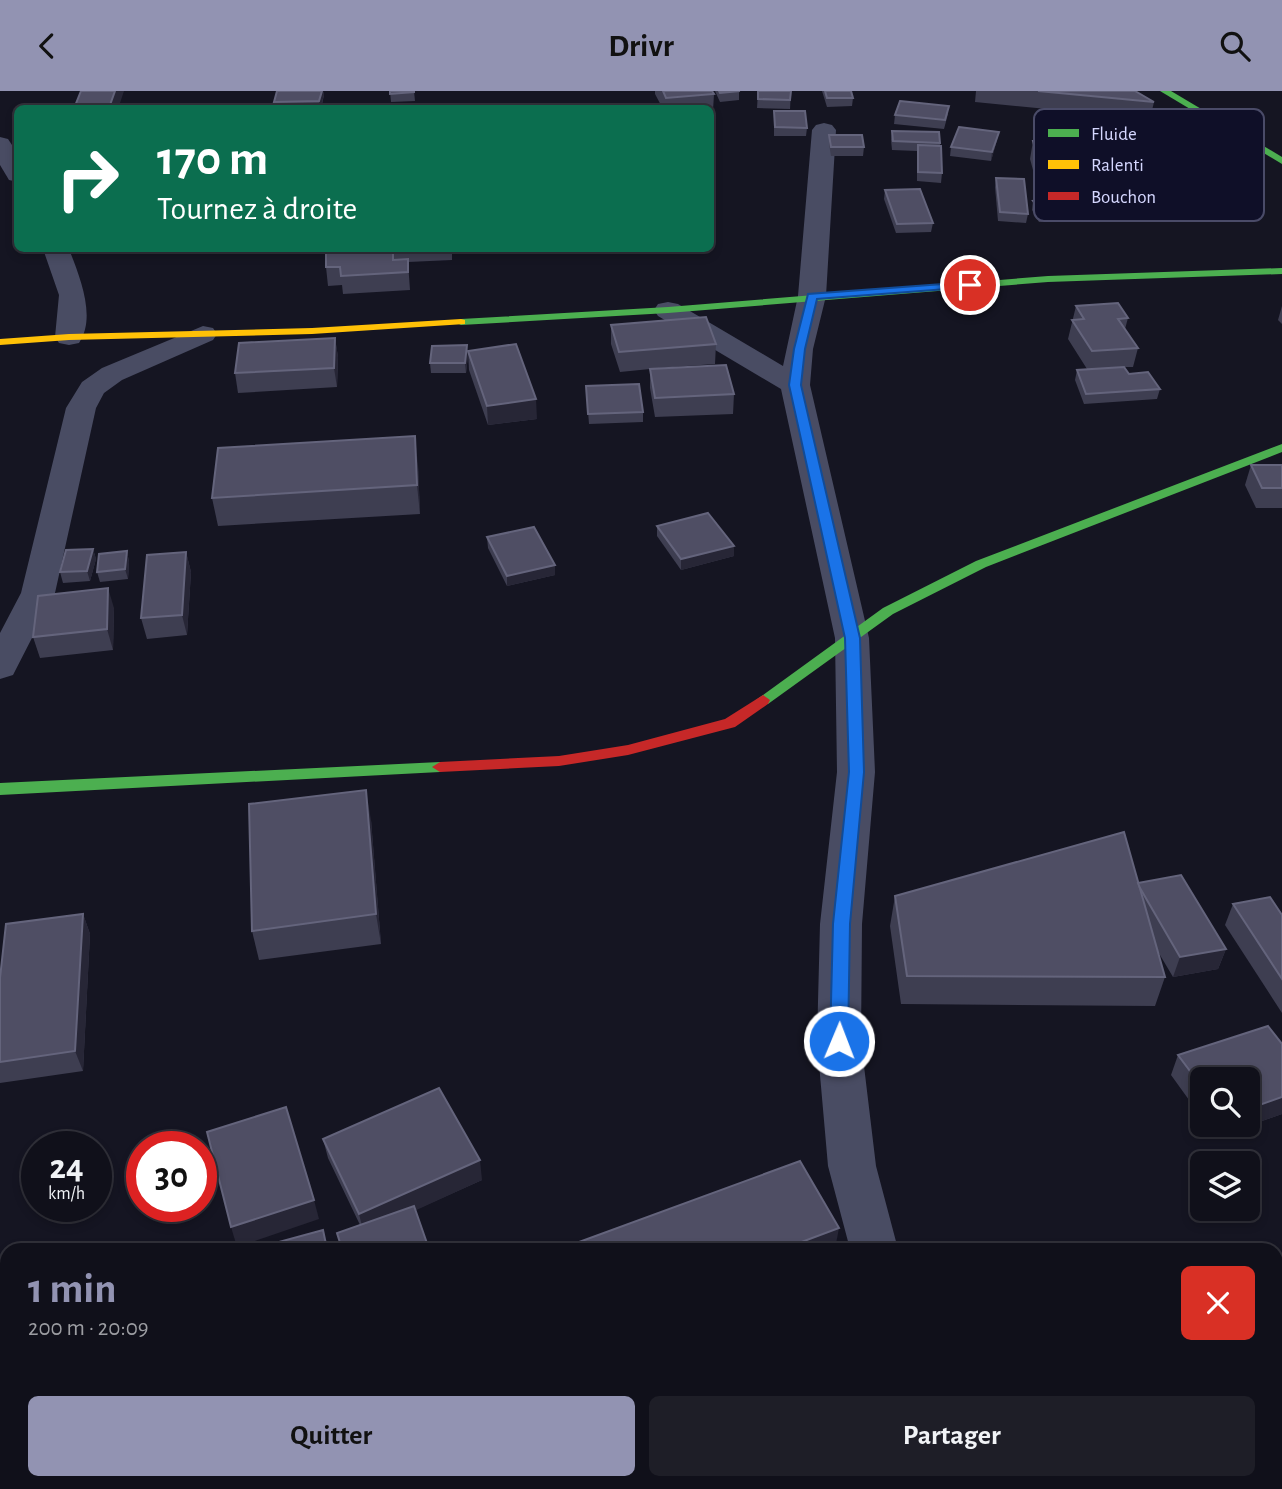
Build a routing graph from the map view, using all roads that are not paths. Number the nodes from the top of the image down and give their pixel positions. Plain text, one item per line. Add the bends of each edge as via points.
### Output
1 (1165, 91) edge
2 (1189, 91) edge
3 (1211, 99) dead end
4 (1195, 109) edge
5 (824, 130) dead end
6 (0, 144) edge
7 (1264, 150) edge
8 (1282, 161) edge
9 (14, 169) edge
10 (57, 252) edge
11 (1282, 271) edge
12 (812, 296) junction
13 (668, 310) junction
14 (203, 334) junction
15 (69, 337) junction
16 (0, 342) edge
17 (795, 385) junction
18 (1282, 447) edge
19 (852, 638) junction
20 (0, 667) edge
21 (0, 789) edge
22 (872, 1243) edge

1 - 4 street
2 - 3 street
5 - 12 street
6 - 9 street
7 - 8 street
10 - 15 street via 73,295
11 - 12 street via 1048,279
12 - 13 street
12 - 17 street
13 - 14 street
13 - 17 street
14 - 15 street
14 - 20 street via 112,374 92,388 81,408 38,593
15 - 16 street
17 - 19 street
18 - 19 street via 981,565 888,611
19 - 21 street via 730,723 628,750 559,761
19 - 22 street via 856,772 841,924 839,1041 852,1166

